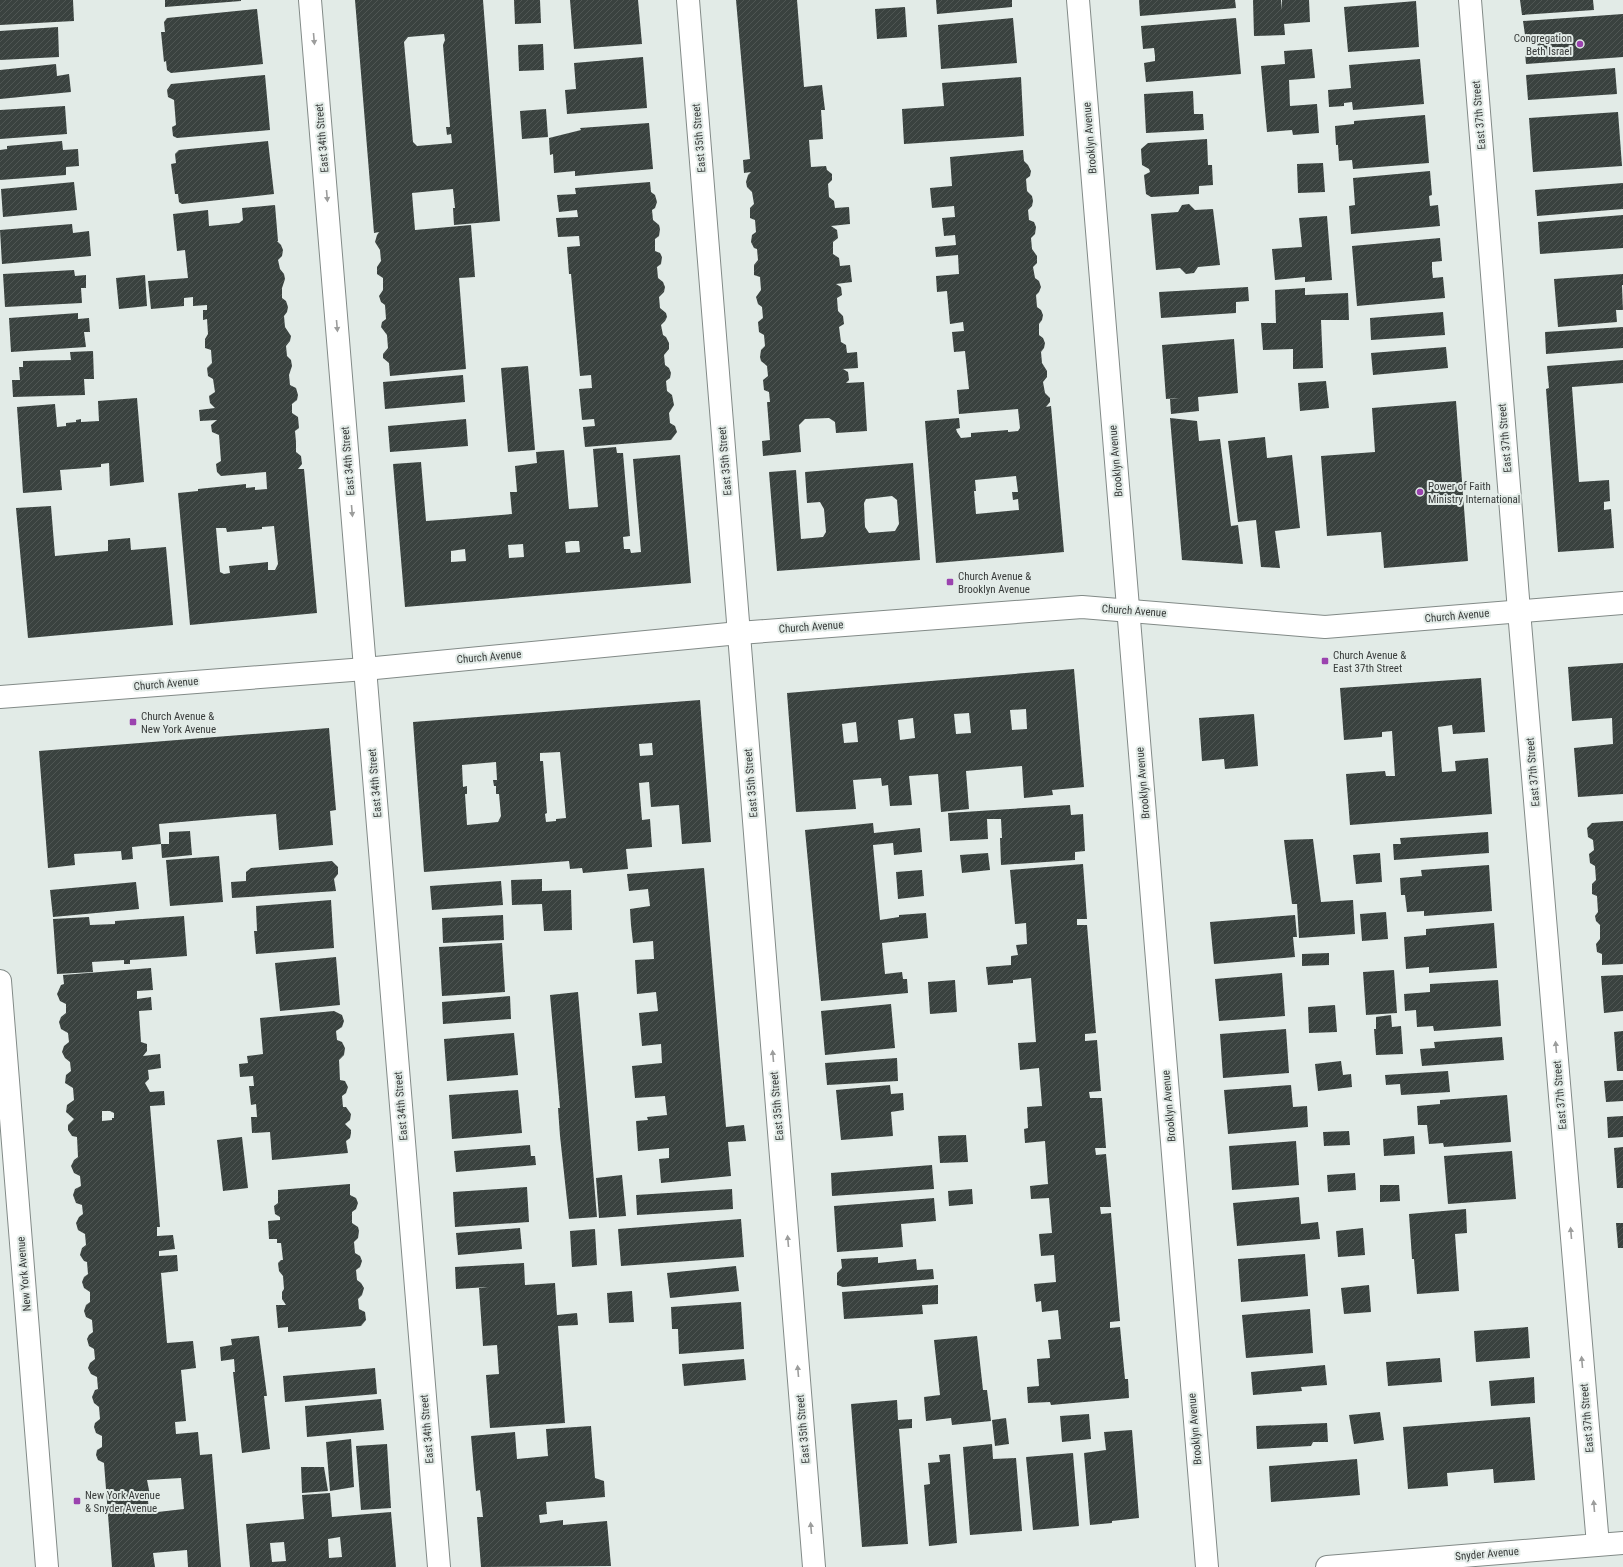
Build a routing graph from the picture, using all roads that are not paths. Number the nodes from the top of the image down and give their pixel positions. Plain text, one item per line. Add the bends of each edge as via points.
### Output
1 (310, 0) edge
2 (688, 0) edge
3 (1078, 0) edge
4 (1470, 0) edge
5 (1623, 603) edge
6 (1128, 610) junction
7 (1519, 611) junction
8 (739, 633) junction
9 (365, 669) junction
10 (0, 697) edge
11 (0, 981) edge
12 (1623, 1543) edge
13 (1598, 1545) junction
14 (47, 1567) edge
15 (439, 1567) edge
16 (814, 1567) edge
17 (1207, 1567) edge
18 (1327, 1567) edge

1 -> 9 street, East 34th Street
2 - 8 street, East 35th Street
3 - 6 street, Brooklyn Avenue
4 - 7 street, East 37th Street
5 - 7 street, Church Avenue
6 - 7 street, Church Avenue via 1325,626
6 - 8 street, Church Avenue via 1082,606
6 - 17 street, Brooklyn Avenue
13 -> 7 street, East 37th Street
8 - 9 street, Church Avenue
16 -> 8 street, East 35th Street
9 - 10 street, Church Avenue
9 - 15 street, East 34th Street
11 - 14 street, New York Avenue
12 - 13 street, Snyder Avenue
13 - 18 street, Snyder Avenue

